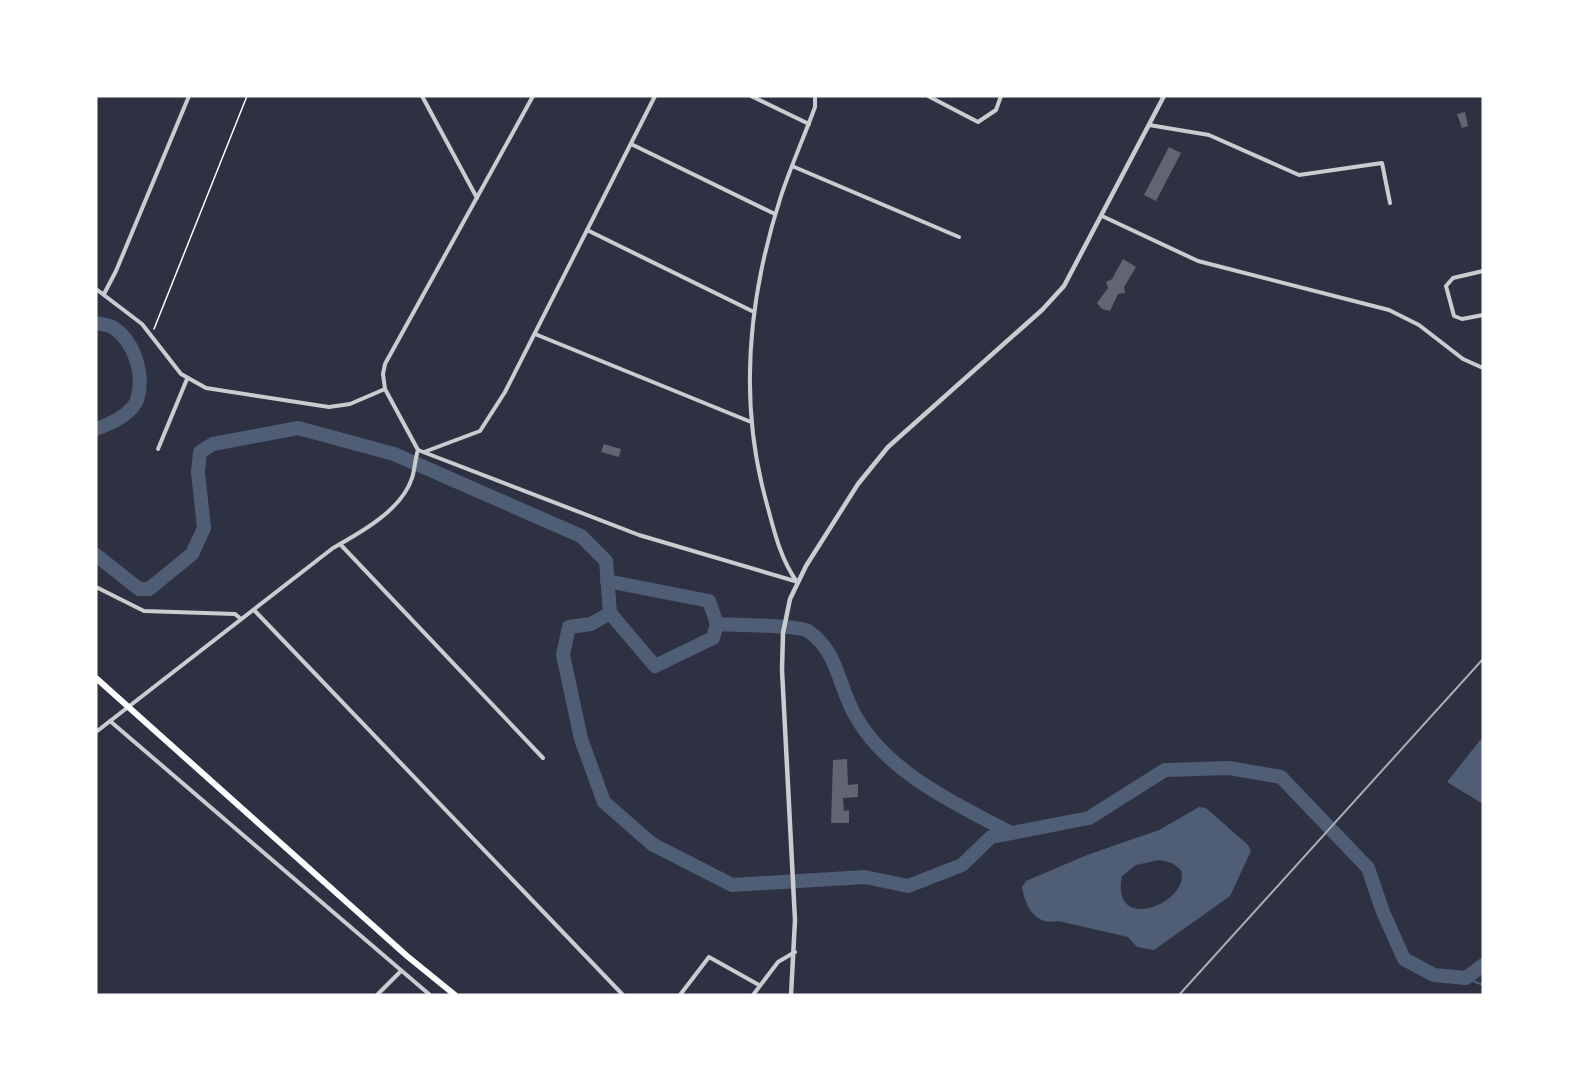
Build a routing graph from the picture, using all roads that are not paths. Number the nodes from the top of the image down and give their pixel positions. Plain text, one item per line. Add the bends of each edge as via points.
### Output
1 (189, 96) edge
2 (422, 96) edge
3 (533, 96) edge
4 (656, 96) edge
5 (751, 96) edge
6 (815, 96) edge
7 (928, 96) edge
8 (1000, 96) edge
9 (1164, 96) edge
10 (809, 124) junction
11 (1149, 125) junction
12 (631, 144) junction
13 (792, 166) junction
14 (477, 198) junction
15 (1390, 203) dead end
16 (775, 214) junction
17 (1102, 216) junction
18 (587, 230) junction
19 (960, 237) dead end
20 (1483, 271) edge
21 (96, 289) edge
22 (104, 294) junction
23 (753, 312) junction
24 (1483, 315) edge
25 (535, 334) junction
26 (1483, 368) edge
27 (187, 379) junction
28 (386, 389) junction
29 (751, 422) junction
30 (158, 449) dead end
31 (418, 450) junction
32 (423, 452) junction
33 (340, 544) junction
34 (798, 582) junction
35 (96, 587) edge
36 (254, 610) junction
37 (242, 620) junction
38 (96, 678) edge
39 (110, 721) junction
40 (96, 732) edge
41 (543, 758) dead end
42 (795, 952) junction
43 (401, 971) junction
44 (759, 985) junction
45 (377, 995) edge
46 (430, 995) edge
47 (455, 995) edge
48 (623, 995) edge
49 (680, 995) edge
50 (753, 995) edge
51 (791, 995) edge

1 - 22 street
2 - 14 street
3 - 14 street
4 - 12 street
5 - 10 street
6 - 10 street
7 - 8 street via 978,122 996,110
9 - 11 street
10 - 13 street
11 - 15 street via 1209,135 1299,175 1382,163
11 - 17 street
12 - 16 street
12 - 18 street
13 - 16 street
13 - 19 street
14 - 28 street via 385,364
16 - 23 street
17 - 26 street via 1198,261 1396,313 1463,359
17 - 34 street via 1072,273 1052,300 874,462
18 - 23 street
18 - 25 street
20 - 24 street via 1453,278 1446,286 1457,317
21 - 22 street
22 - 27 street via 133,316
23 - 29 street via 749,366
25 - 29 street
25 - 32 street via 480,431
27 - 28 street via 225,393 329,408
27 - 30 street
28 - 31 street
29 - 34 street via 774,529 787,567
31 - 32 street
31 - 33 street via 406,491 393,506
32 - 34 street via 639,535
33 - 36 street
33 - 41 street
34 - 42 street via 785,618 783,648
35 - 37 street via 140,610 235,614
36 - 37 street
36 - 48 street
37 - 39 street
38 - 47 main road
39 - 40 street
39 - 43 street via 258,844
42 - 44 street via 782,958
42 - 51 street
43 - 45 street
43 - 46 street
44 - 49 street via 709,957
44 - 50 street

